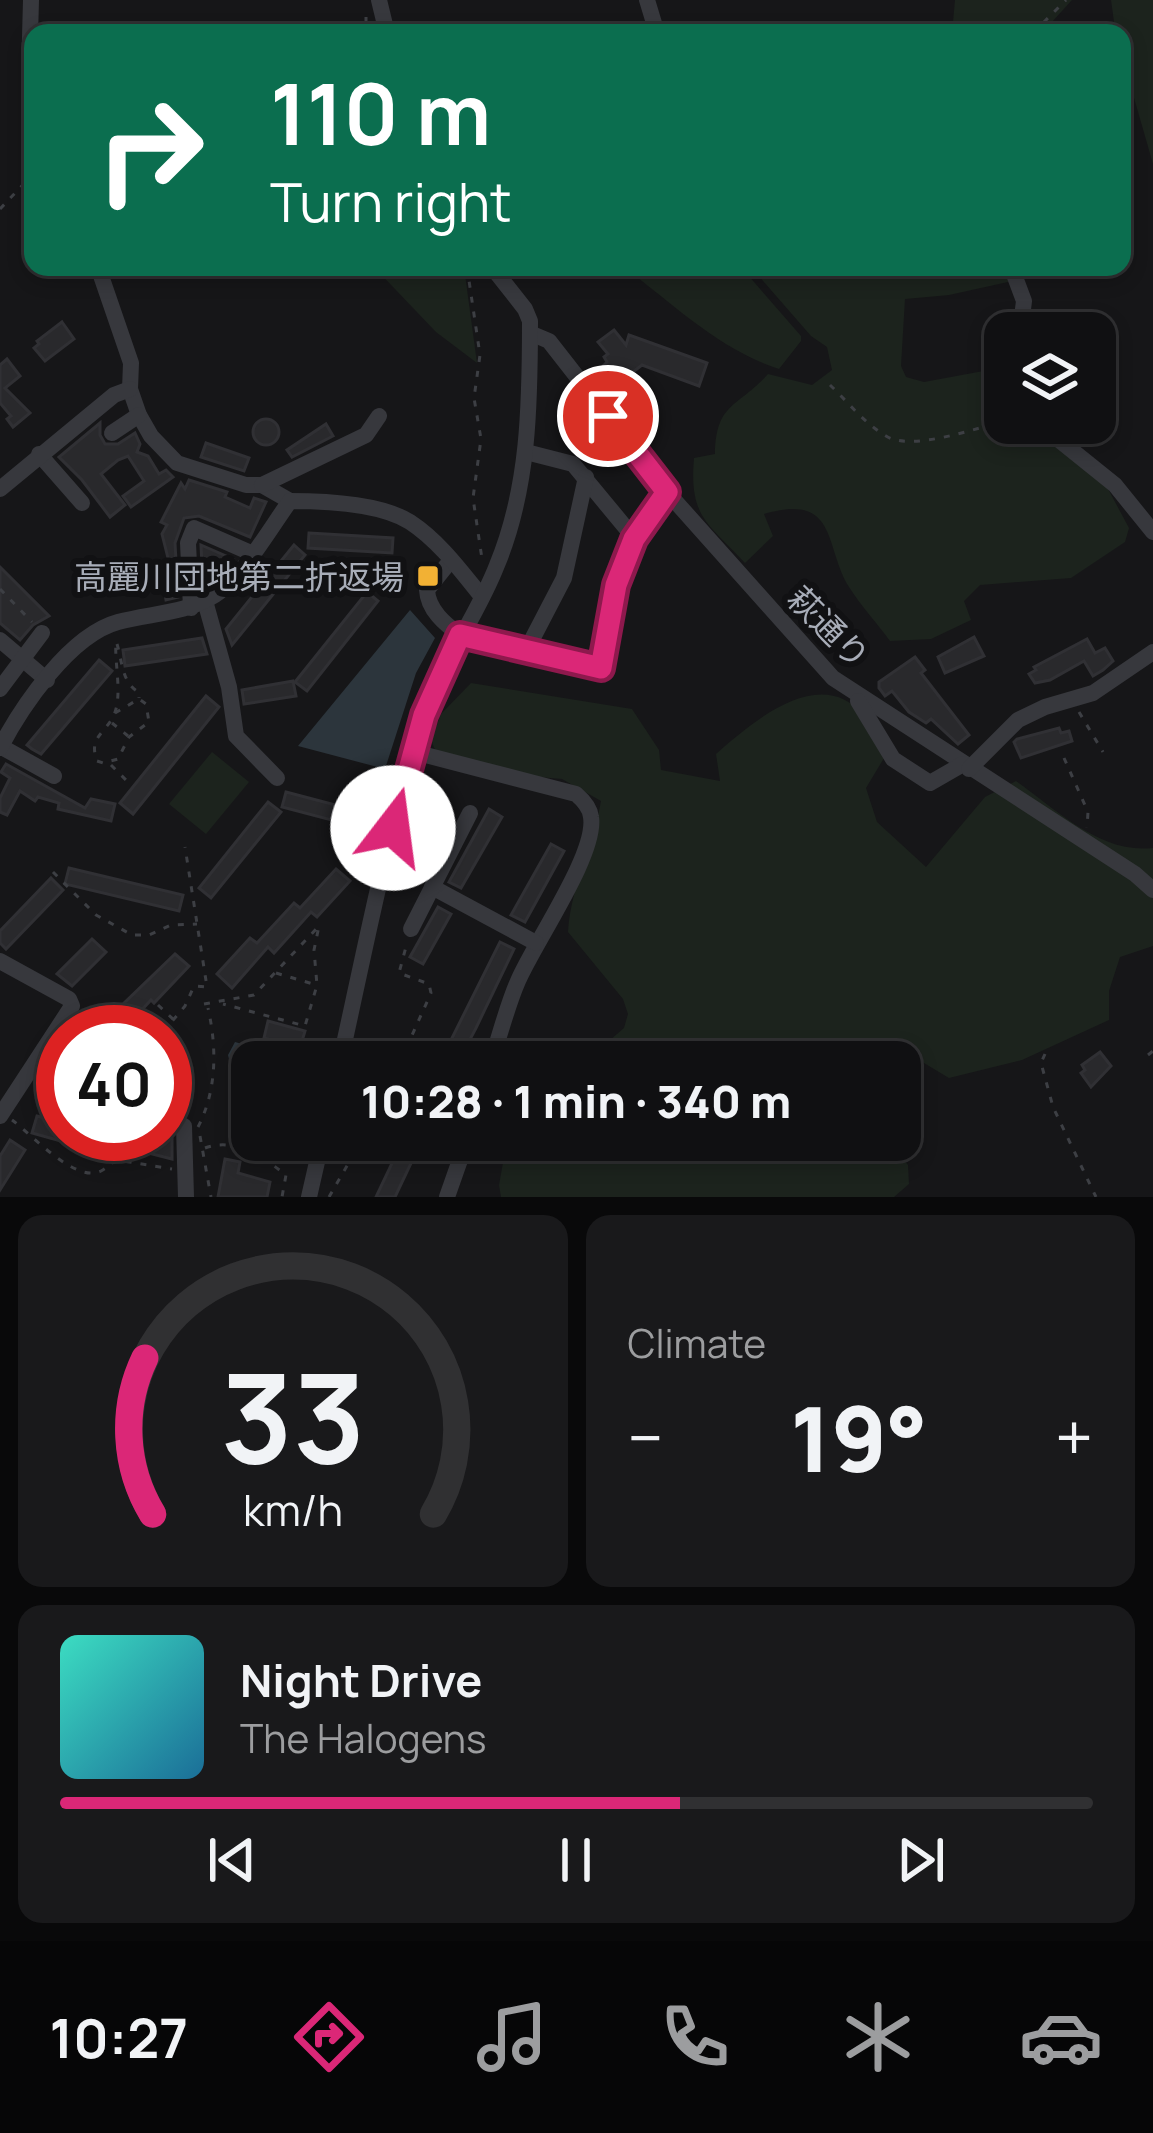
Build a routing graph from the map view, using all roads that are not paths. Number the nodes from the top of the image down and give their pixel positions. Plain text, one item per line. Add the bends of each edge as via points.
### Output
1 (101, 276) edge
2 (499, 276) edge
3 (1015, 277) dead end
4 (1023, 312) edge
5 (530, 332) junction
6 (130, 389) junction
7 (139, 415) junction
8 (379, 416) dead end
9 (112, 433) dead end
10 (1065, 444) edge
11 (526, 452) junction
12 (39, 454) junction
13 (586, 477) junction
14 (262, 485) junction
15 (0, 489) edge
16 (667, 492) junction
17 (290, 501) junction
18 (82, 503) dead end
19 (1153, 532) edge
20 (634, 539) junction
21 (251, 553) junction
22 (451, 560) junction
23 (482, 597) junction
24 (198, 605) junction
25 (42, 633) road end
26 (460, 635) junction
27 (0, 640) edge
28 (1153, 652) edge
29 (525, 653) junction
30 (22, 660) junction
31 (47, 680) junction
32 (0, 689) edge
33 (856, 696) junction
34 (0, 747) edge
35 (414, 752) junction
36 (966, 766) junction
37 (53, 776) dead end
38 (277, 778) dead end
39 (470, 813) dead end
40 (434, 881) junction
41 (1153, 890) edge
42 (411, 929) road end
43 (536, 944) junction
44 (0, 961) edge
45 (345, 1041) edge
46 (498, 1041) edge
47 (5, 1117) edge
48 (185, 1161) edge
49 (317, 1161) edge
50 (460, 1161) edge
51 (186, 1197) edge
52 (309, 1197) edge
53 (447, 1197) edge

1 - 6 street via 131,363
2 - 5 street via 529,315
3 - 4 street
5 - 11 street
5 - 16 street, 萩通り via 549,341
6 - 7 street
6 - 12 street
7 - 9 street
7 - 14 street via 177,463
8 - 14 street via 365,436
10 - 19 street via 1115,484
11 - 13 street via 573,464
11 - 23 street via 508,535
12 - 15 street
12 - 18 street
13 - 20 street
13 - 29 street via 564,578
14 - 17 street
16 - 20 street
16 - 33 street, 萩通り via 811,657
17 - 21 street
17 - 22 street via 408,520
20 - 29 street via 616,585 601,668
21 - 24 street via 221,592
21 - 24 street via 194,528 188,543
22 - 23 street
22 - 26 street via 427,596
23 - 26 street
24 - 31 street via 89,634
24 - 38 street via 229,687 236,736
25 - 30 street
26 - 29 street
26 - 35 street
27 - 30 street
28 - 36 street via 1093,693 1018,720
30 - 31 street
30 - 32 street
31 - 34 street
33 - 36 street, 萩通り
33 - 36 street via 892,758 930,783
34 - 37 street
35 - 43 street via 585,802 592,820 587,841
35 - 45 street
36 - 41 street, 萩通り
39 - 40 street
40 - 42 street
40 - 43 street
43 - 46 street
44 - 47 street via 72,1006
48 - 51 street
49 - 52 street
50 - 53 street

